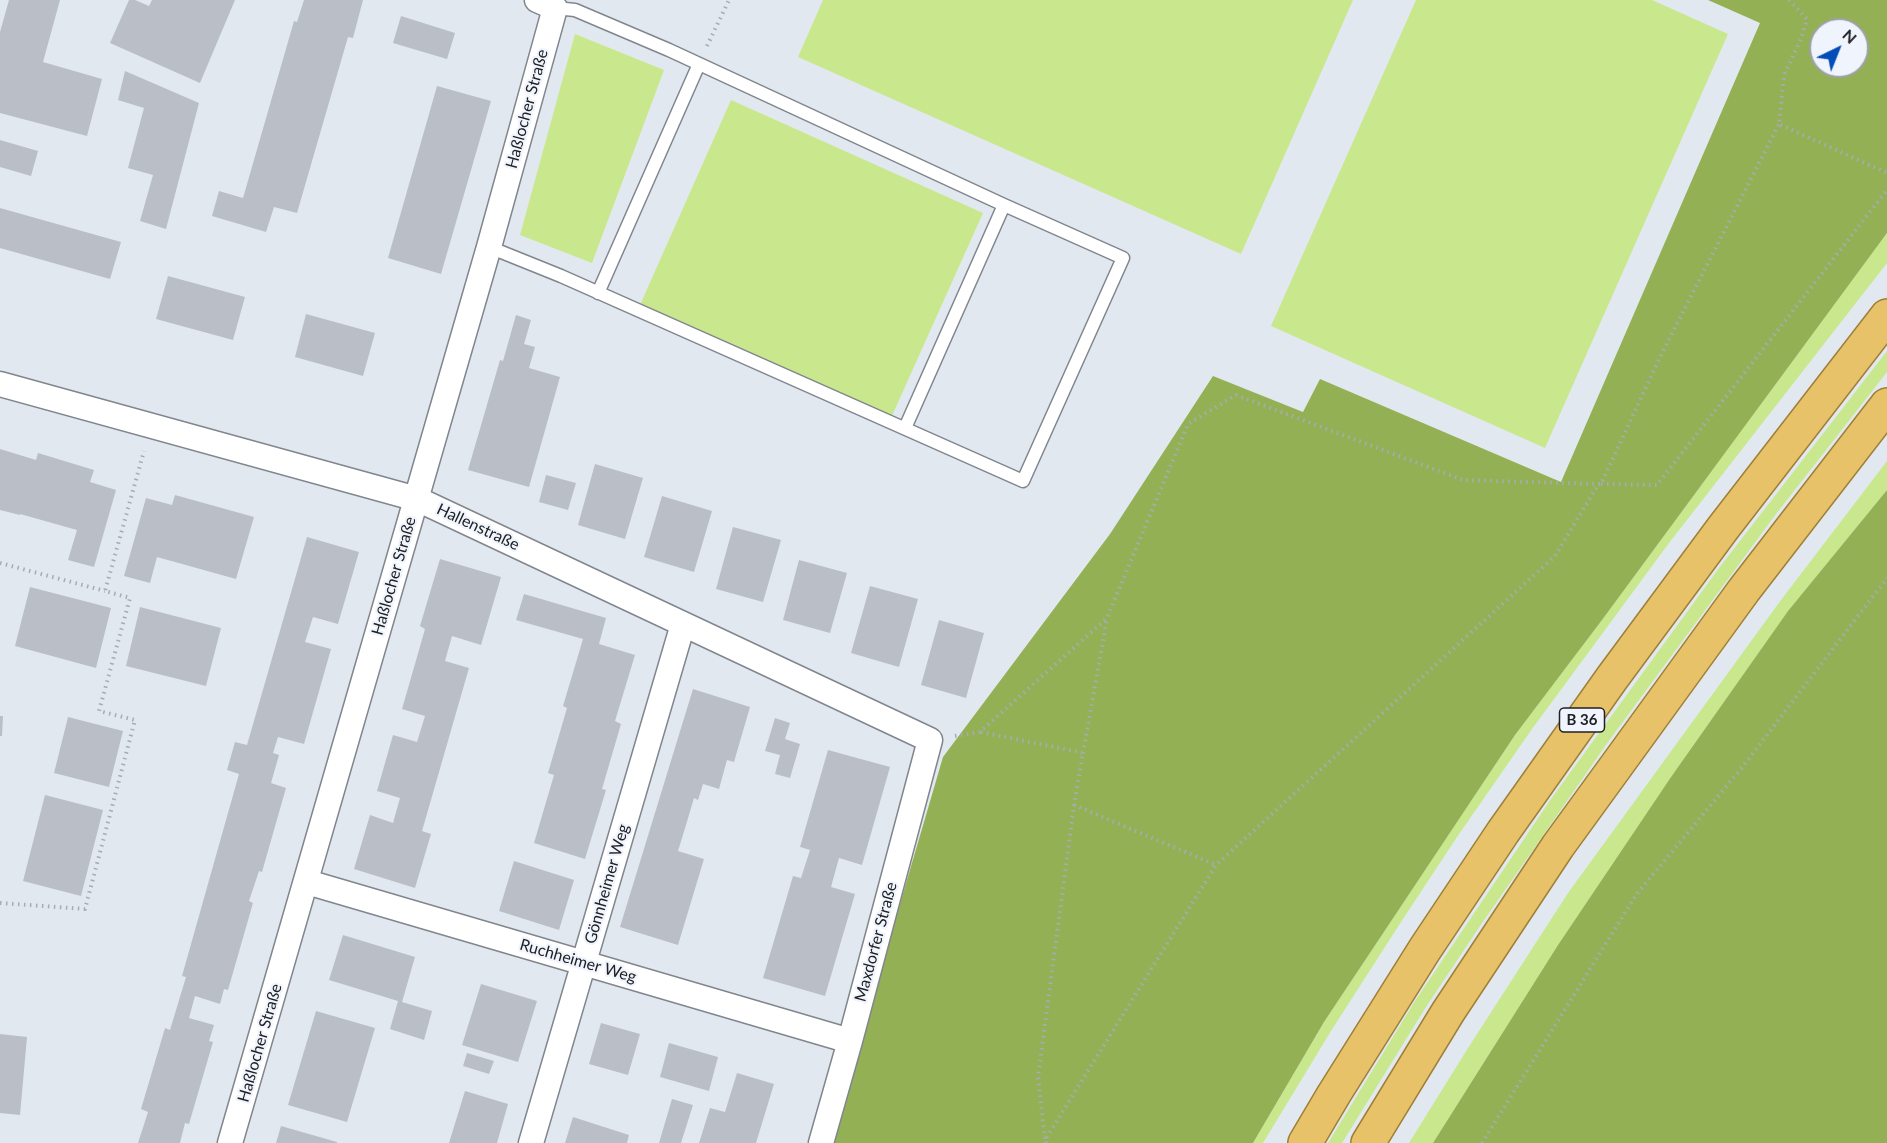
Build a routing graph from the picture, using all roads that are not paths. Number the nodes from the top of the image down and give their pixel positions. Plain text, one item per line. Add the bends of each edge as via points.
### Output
1 (546, 4) edge
2 (699, 64) junction
3 (1004, 206) junction
4 (489, 247) junction
5 (598, 293) junction
6 (1887, 316) edge
7 (0, 384) edge
8 (1887, 405) edge
9 (905, 428) junction
10 (417, 499) junction
11 (683, 624) junction
12 (930, 740) joint
13 (307, 882) junction
14 (584, 963) junction
15 (850, 1041) junction
16 (230, 1143) edge
17 (531, 1143) edge
18 (821, 1143) edge
19 (1305, 1143) edge
20 (1368, 1143) edge

1 - 2 lane via 575,10
1 - 4 street, Haßlocher Straße
2 - 3 lane
2 - 5 lane
3 - 9 lane
3 - 9 lane via 1123,258 1023,481
4 - 5 lane
4 - 10 street, Haßlocher Straße
5 - 9 lane
6 - 19 highway, B 36 via 1723,528 1523,803 1425,949
7 - 10 street, Hallenstraße
8 - 20 highway via 1744,590 1558,846 1448,1012
10 - 11 street, Hallenstraße
10 - 13 street, Haßlocher Straße
11 - 12 street, Hallenstraße
11 - 14 street, Gönnheimer Weg
12 - 15 street, Maxdorfer Straße
13 - 14 street, Ruchheimer Weg
13 - 16 street, Haßlocher Straße
14 - 15 street, Ruchheimer Weg
14 - 17 street, Gönnheimer Weg
15 - 18 street, Maxdorfer Straße

